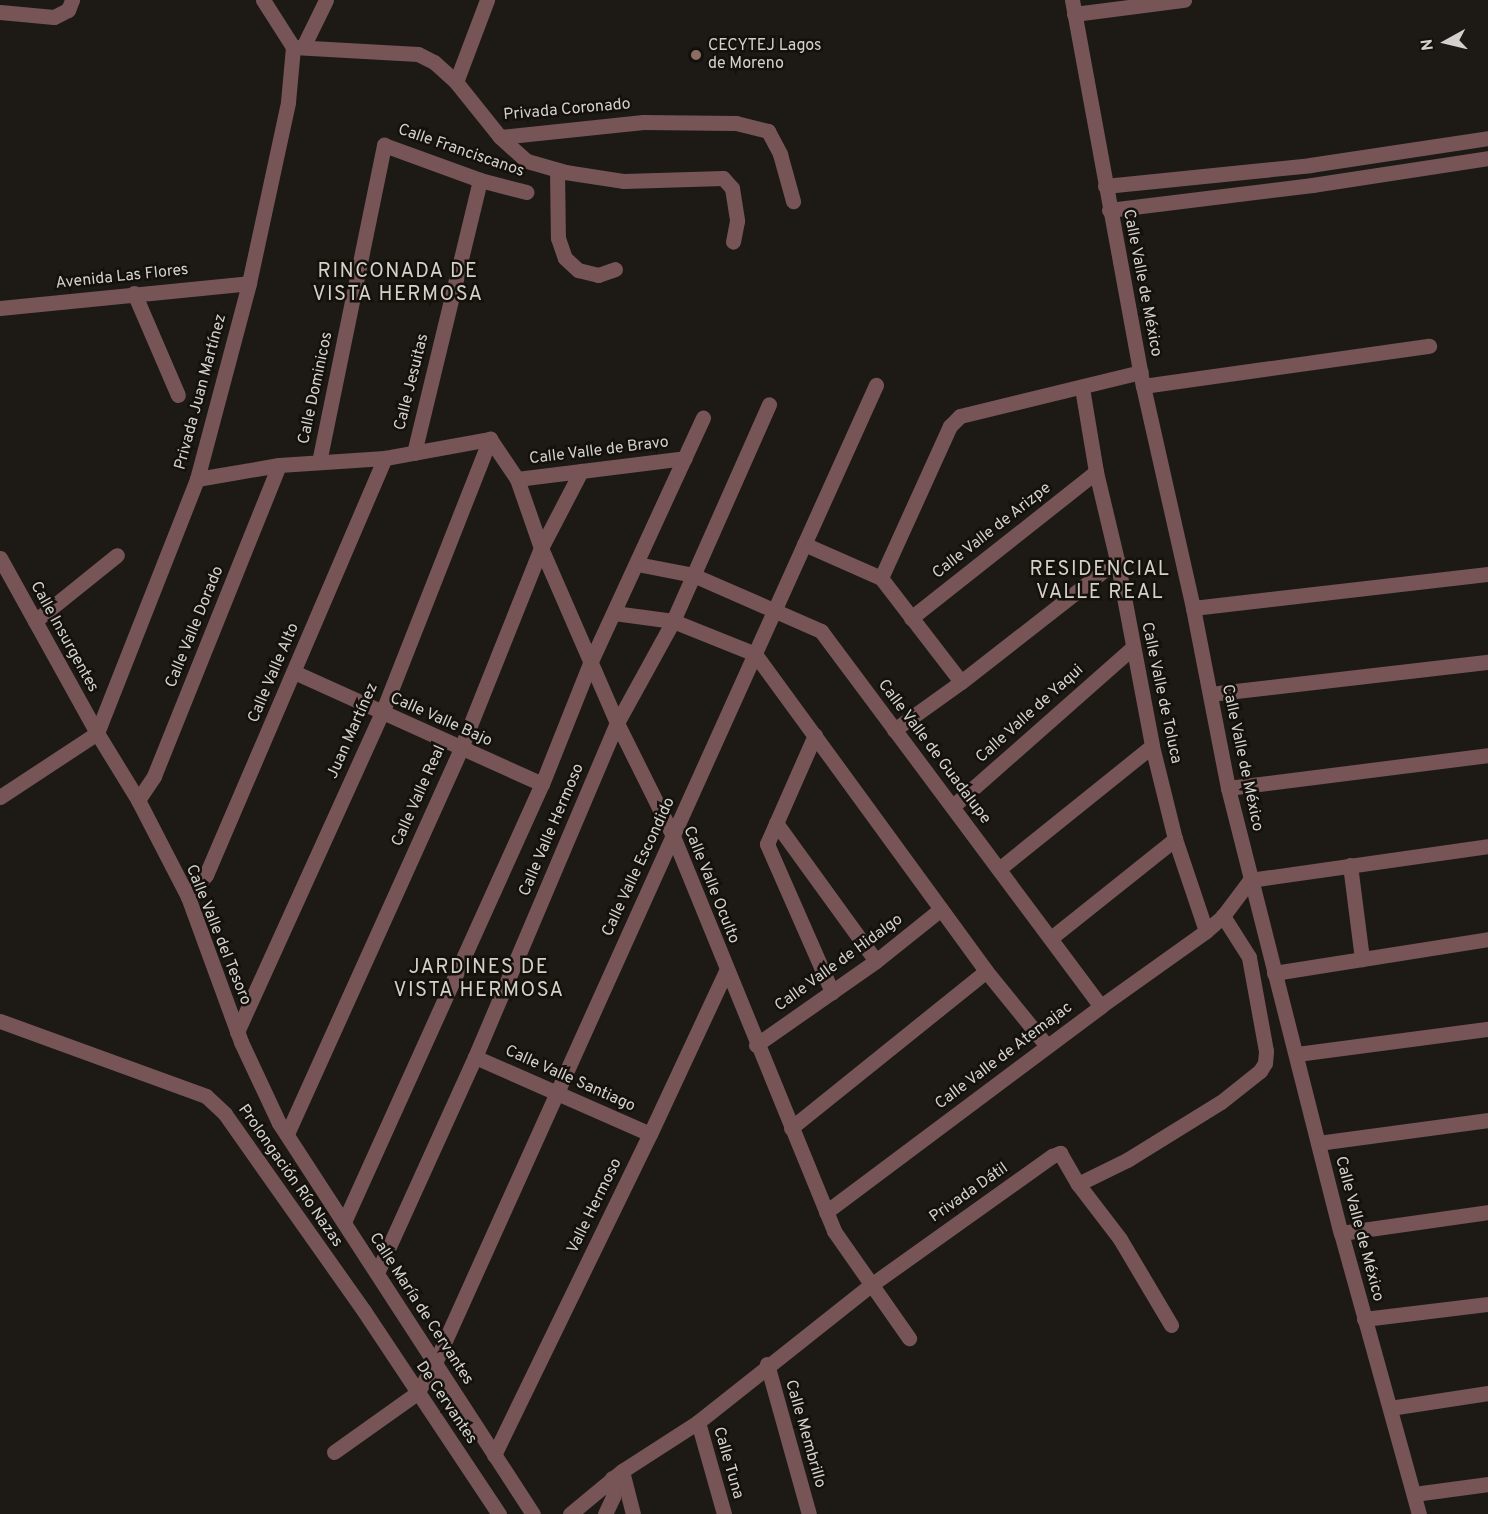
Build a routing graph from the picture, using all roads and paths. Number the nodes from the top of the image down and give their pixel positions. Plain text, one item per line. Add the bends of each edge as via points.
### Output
1 (72, 0) edge
2 (263, 0) edge
3 (327, 0) edge
4 (487, 0) edge
5 (1184, 0) edge
6 (1073, 7) edge
7 (0, 12) edge
8 (298, 47) junction
9 (456, 82) junction
10 (500, 137) junction
11 (1488, 138) edge
12 (384, 145) joint
13 (1392, 152) junction
14 (1488, 158) edge
15 (557, 170) junction
16 (1395, 172) junction
17 (480, 180) junction
18 (1105, 186) junction
19 (526, 192) dead end
20 (793, 201) dead end
21 (1109, 210) junction
22 (733, 242) dead end
23 (615, 269) dead end
24 (249, 283) junction
25 (134, 293) junction
26 (0, 308) edge
27 (1430, 346) dead end
28 (1142, 379) junction
29 (876, 385) dead end
30 (1082, 388) junction
31 (178, 395) dead end
32 (769, 404) dead end
33 (703, 417) dead end
34 (490, 439) junction
35 (414, 453) junction
36 (385, 458) junction
37 (685, 458) junction
38 (319, 462) junction
39 (279, 465) junction
40 (581, 471) junction
41 (1096, 472) junction
42 (197, 479) junction
43 (517, 480) junction
44 (804, 544) junction
45 (541, 548) junction
46 (117, 555) dead end
47 (1117, 560) junction
48 (637, 564) junction
49 (2, 568) edge
50 (1488, 574) edge
51 (693, 575) junction
52 (880, 578) junction
53 (1193, 608) junction
54 (774, 611) junction
55 (614, 613) junction
56 (911, 618) junction
57 (35, 621) junction
58 (672, 621) junction
59 (1132, 648) junction
60 (755, 654) junction
61 (591, 661) junction
62 (1488, 662) edge
63 (294, 672) junction
64 (961, 682) junction
65 (1210, 694) junction
66 (382, 713) junction
67 (617, 723) junction
68 (894, 730) junction
69 (97, 734) junction
70 (815, 735) junction
71 (1152, 746) junction
72 (460, 748) junction
73 (1488, 755) edge
74 (542, 784) junction
75 (1228, 788) junction
76 (0, 797) edge
77 (138, 800) junction
78 (953, 806) junction
79 (776, 823) junction
80 (673, 836) junction
81 (1175, 839) junction
82 (1488, 846) edge
83 (1350, 865) junction
84 (999, 869) junction
85 (1250, 880) junction
86 (188, 897) junction
87 (941, 909) junction
88 (1223, 916) junction
89 (1206, 931) junction
90 (1051, 938) junction
91 (1488, 939) edge
92 (1362, 959) junction
93 (876, 961) junction
94 (726, 971) junction
95 (986, 971) junction
96 (1274, 973) junction
97 (832, 992) junction
98 (1101, 1006) junction
99 (0, 1022) edge
100 (1488, 1029) edge
101 (237, 1032) junction
102 (756, 1045) junction
103 (1047, 1046) junction
104 (1297, 1054) junction
105 (475, 1057) junction
106 (555, 1093) junction
107 (1488, 1120) edge
108 (791, 1128) junction
109 (283, 1129) junction
110 (650, 1134) junction
111 (1318, 1143) junction
112 (1078, 1184) junction
113 (826, 1212) junction
114 (1488, 1212) edge
115 (344, 1222) junction
116 (1341, 1233) junction
117 (377, 1273) junction
118 (871, 1285) junction
119 (1488, 1304) edge
120 (364, 1311) joint
121 (1364, 1319) junction
122 (1171, 1324) dead end
123 (909, 1338) dead end
124 (435, 1363) junction
125 (767, 1364) junction
126 (417, 1393) junction
127 (1488, 1393) edge
128 (1390, 1408) junction
129 (698, 1422) junction
130 (334, 1452) dead end
131 (494, 1455) junction
132 (617, 1475) junction
133 (1488, 1484) edge
134 (1414, 1494) junction
135 (499, 1514) edge
136 (533, 1514) edge
137 (570, 1514) edge
138 (605, 1514) edge
139 (633, 1514) edge
140 (724, 1514) edge
141 (809, 1514) edge
142 (1419, 1514) edge

1 - 7 street via 68,10 54,17
2 - 8 street
3 - 8 street, Privada Juan Martínez
4 - 9 street
5 - 6 street
6 - 18 street, Calle Valle de México
8 - 9 street, Privada Coronado via 418,54 434,62
8 - 24 street, Privada Juan Martínez
9 - 10 street, Privada Coronado
10 - 15 street via 527,161
10 - 20 street, Privada Coronado via 643,122 736,123 768,131 780,154
11 - 13 street
12 - 17 street, Calle Franciscanos
12 - 38 street, Calle Dominicos
13 - 16 street
13 - 18 street via 1310,165
14 - 16 street
15 - 22 street via 624,181 723,178 732,188 737,221
15 - 23 street via 558,238 565,258 578,270 598,275
16 - 21 street
17 - 19 street, Calle Franciscanos
17 - 35 street, Calle Jesuitas
18 - 21 street, Calle Valle de México
21 - 28 street, Calle Valle de México
24 - 25 street, Avenida Las Flores
24 - 42 street, Privada Juan Martínez
25 - 26 street, Avenida Las Flores
25 - 31 street
27 - 28 street
28 - 30 street
28 - 53 street, Calle Valle de México
29 - 44 street, Calle Valle Escondido
30 - 41 street, Calle Valle de Toluca
30 - 52 street via 960,416 950,426
32 - 51 street, Calle Valle Hermoso
33 - 37 street, Calle Valle Hermoso
34 - 35 street
34 - 43 street, Calle Valle Oculto
34 - 66 street, Juan Martínez
35 - 36 street
36 - 38 street
36 - 63 street, Calle Valle Alto
37 - 40 street, Calle Valle de Bravo
37 - 48 street, Calle Valle Hermoso
38 - 39 street
39 - 42 street
39 - 77 street, Calle Valle Dorado via 154,776
40 - 43 street, Calle Valle de Bravo
40 - 45 street, Calle Valle Real
41 - 47 street, Calle Valle de Toluca
41 - 56 street, Calle Valle de Arizpe
42 - 69 street, Privada Juan Martínez
43 - 45 street, Calle Valle Oculto
44 - 52 street
44 - 54 street, Calle Valle Escondido
45 - 61 street, Calle Valle Oculto
45 - 72 street, Calle Valle Real
46 - 57 street
47 - 59 street, Calle Valle de Toluca
47 - 64 street
48 - 51 street, Calle Valle de Guadalupe
48 - 55 street, Calle Valle Hermoso
49 - 57 street, Calle Insurgentes
50 - 53 street
51 - 54 street, Calle Valle de Guadalupe
51 - 58 street, Calle Valle Hermoso
52 - 56 street
53 - 65 street, Calle Valle de México
54 - 60 street, Calle Valle Escondido
54 - 68 street, Calle Valle de Guadalupe via 821,632
55 - 58 street
55 - 61 street, Calle Valle Hermoso
56 - 64 street
57 - 69 street, Calle Insurgentes
58 - 60 street
58 - 67 street, Calle Valle Hermoso
59 - 71 street, Calle Valle de Toluca
59 - 78 street, Calle Valle de Yaqui
60 - 70 street
60 - 80 street, Calle Valle Escondido
61 - 67 street, Calle Valle Oculto
61 - 74 street, Calle Valle Hermoso
62 - 65 street
63 - 66 street, Calle Valle Bajo
63 - 86 street, Calle Valle Alto via 206,875
64 - 68 street
65 - 75 street, Calle Valle de México
66 - 72 street, Calle Valle Bajo
66 - 101 street, Juan Martínez
67 - 80 street, Calle Valle Oculto
67 - 105 street, Calle Valle Hermoso
68 - 78 street, Calle Valle de Guadalupe
69 - 76 street
69 - 77 street, Calle Valle del Tesoro
70 - 79 street
70 - 87 street
71 - 81 street, Calle Valle de Toluca
71 - 84 street
72 - 74 street, Calle Valle Bajo
72 - 109 street, Calle Valle Real
73 - 75 street
74 - 115 street, Calle Valle Hermoso
75 - 85 street, Calle Valle de México
77 - 86 street, Calle Valle del Tesoro
78 - 84 street, Calle Valle de Guadalupe
79 - 93 street
79 - 97 street via 767,844
80 - 94 street, Calle Valle Oculto
80 - 106 street, Calle Valle Escondido
81 - 89 street, Calle Valle de Toluca
81 - 90 street
82 - 83 street
83 - 85 street
83 - 92 street
84 - 90 street, Calle Valle de Guadalupe
85 - 88 street, Calle Valle de Atemajac
85 - 96 street, Calle Valle de México
86 - 101 street, Calle Valle del Tesoro
87 - 93 street, Calle Valle de Hidalgo
87 - 95 street
88 - 89 street, Calle Valle de Atemajac
88 - 112 street via 1249,957 1265,1063 1221,1102 1127,1160
89 - 98 street, Calle Valle de Atemajac
90 - 98 street, Calle Valle de Guadalupe
91 - 92 street
92 - 96 street
93 - 97 street, Calle Valle de Hidalgo
94 - 102 street, Calle Valle Oculto
94 - 110 street, Valle Hermoso
95 - 103 street
95 - 108 street
96 - 104 street, Calle Valle de México
97 - 102 street, Calle Valle de Hidalgo
98 - 103 street, Calle Valle de Atemajac
99 - 120 street, Prolongación Río Nazas via 206,1096 225,1114
100 - 104 street
101 - 109 street, Calle Valle del Tesoro
102 - 108 street, Calle Valle Oculto
103 - 113 street, Calle Valle de Atemajac
104 - 111 street, Calle Valle de México
105 - 106 street, Calle Valle Santiago
105 - 117 street, Calle Valle Hermoso
106 - 110 street, Calle Valle Santiago
106 - 124 street, Calle Valle Escondido
107 - 111 street
108 - 113 street, Calle Valle Oculto
109 - 115 street, Calle María de Cervantes
110 - 131 street, Valle Hermoso
111 - 116 street, Calle Valle de México
112 - 118 street, Privada Dátil via 1060,1153 1052,1156
112 - 122 street via 1120,1239
113 - 118 street, Calle Valle Oculto via 834,1231
114 - 116 street
115 - 117 street, Calle María de Cervantes
116 - 121 street, Calle Valle de México
117 - 124 street, Calle María de Cervantes
118 - 123 street, Calle Valle Oculto
118 - 125 street, Privada Dátil
119 - 121 street
120 - 126 street, De Cervantes
121 - 128 street, Calle Valle de México
124 - 126 street, Calle Valle Escondido
124 - 131 street, Calle María de Cervantes
125 - 129 street, Privada Dátil
125 - 141 street, Calle Membrillo
126 - 130 street
126 - 135 street, De Cervantes
127 - 128 street
128 - 134 street, Calle Valle de México
129 - 132 street, Privada Dátil
129 - 140 street, Calle Tuna
131 - 136 street, Calle María de Cervantes
132 - 137 street, Privada Dátil
132 - 138 street
132 - 139 street
133 - 134 street
134 - 142 street, Calle Valle de México

